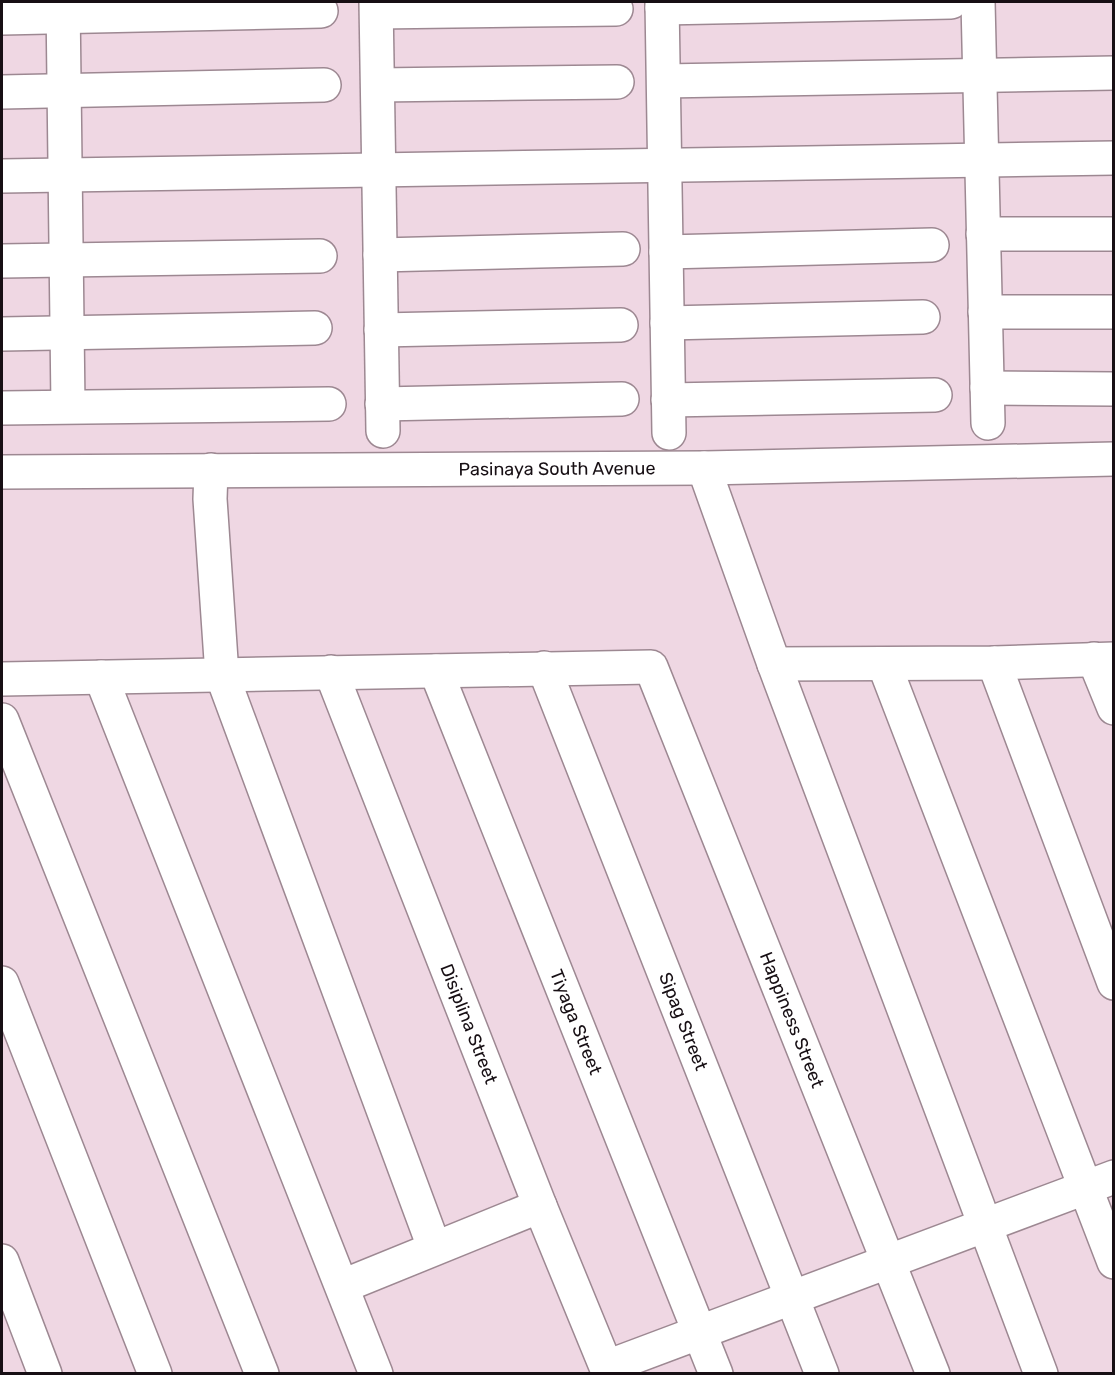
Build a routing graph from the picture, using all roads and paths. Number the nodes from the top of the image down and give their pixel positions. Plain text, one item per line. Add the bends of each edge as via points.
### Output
1 (951, 2) edge
2 (978, 2) edge
3 (662, 5) edge
4 (376, 7) edge
5 (63, 9) edge
6 (616, 9) dead end
7 (321, 11) dead end
8 (2, 18) edge
9 (1113, 73) edge
10 (980, 75) junction
11 (664, 81) junction
12 (617, 82) dead end
13 (324, 85) dead end
14 (378, 85) junction
15 (64, 91) junction
16 (2, 92) edge
17 (1113, 158) edge
18 (982, 160) junction
19 (665, 165) junction
20 (379, 170) junction
21 (65, 175) junction
22 (2, 176) edge
23 (983, 234) junction
24 (1113, 234) edge
25 (932, 245) dead end
26 (623, 249) dead end
27 (666, 252) junction
28 (320, 255) dead end
29 (380, 255) junction
30 (66, 260) junction
31 (2, 261) edge
32 (985, 312) junction
33 (1113, 312) edge
34 (923, 317) dead end
35 (667, 323) junction
36 (621, 325) dead end
37 (315, 328) dead end
38 (381, 330) junction
39 (67, 333) junction
40 (2, 334) edge
41 (987, 388) junction
42 (1113, 389) edge
43 (935, 395) dead end
44 (622, 399) dead end
45 (668, 399) junction
46 (329, 404) dead end
47 (68, 406) junction
48 (2, 408) edge
49 (988, 423) dead end
50 (669, 433) dead end
51 (1113, 459) edge
52 (704, 468) junction
53 (211, 470) junction
54 (2, 472) edge
55 (1104, 659) edge
56 (994, 663) junction
57 (774, 664) junction
58 (884, 664) junction
59 (544, 668) junction
60 (436, 671) junction
61 (331, 672) junction
62 (222, 675) junction
63 (101, 677) junction
64 (2, 679) edge
65 (1113, 708) edge
66 (2, 720) edge
67 (2, 983) edge
68 (1113, 983) edge
69 (1100, 1182) edge
70 (540, 1206) junction
71 (985, 1225) junction
72 (434, 1247) junction
73 (2, 1261) edge
74 (889, 1261) junction
75 (1113, 1262) edge
76 (343, 1286) junction
77 (794, 1297) junction
78 (700, 1332) junction
79 (608, 1370) edge
80 (45, 1374) edge
81 (155, 1374) edge
82 (262, 1374) edge
83 (376, 1374) edge
84 (716, 1374) edge
85 (822, 1374) edge
86 (933, 1374) edge
87 (1041, 1374) edge

1 - 3 street
2 - 10 street
3 - 11 street
4 - 6 street
4 - 14 street
5 - 7 street
5 - 8 street
5 - 15 street
9 - 10 street
10 - 11 street
10 - 18 street
11 - 19 street
12 - 14 street
13 - 15 street
14 - 20 street
15 - 16 street
15 - 21 street
17 - 18 street
18 - 19 street
18 - 23 street
19 - 20 street
19 - 27 street
20 - 21 street
20 - 29 street
21 - 22 street
21 - 30 street
23 - 24 street
23 - 32 street
25 - 27 street
26 - 29 street
27 - 35 street
28 - 30 street
29 - 38 street
30 - 31 street
30 - 39 street
32 - 33 street
32 - 41 street
34 - 35 street
35 - 45 street
36 - 38 street
37 - 39 street
38 - 44 street via 383,417
39 - 40 street
39 - 47 street
41 - 42 street
41 - 49 street
43 - 45 street
45 - 50 street
46 - 47 street
47 - 48 street
51 - 52 street, Pasinaya South Avenue
52 - 53 street, Pasinaya South Avenue
52 - 57 street
53 - 54 street, Pasinaya South Avenue
53 - 62 street
55 - 56 street
55 - 65 street
56 - 58 street
56 - 68 street
57 - 58 street
57 - 71 street
58 - 69 street
59 - 60 street
59 - 74 street, Happiness Street via 651,667
59 - 77 street, Sipag Street
60 - 61 street
60 - 78 street, Tiyaga Street
61 - 62 street
61 - 70 street, Disiplina Street
62 - 63 street
62 - 72 street
63 - 64 street
63 - 76 street
66 - 82 street
67 - 81 street
69 - 71 street
69 - 75 street
70 - 72 street
70 - 79 street, Disiplina Street
71 - 74 street
71 - 87 street
72 - 76 street
73 - 80 street
74 - 77 street
74 - 86 street, Happiness Street
76 - 83 street
77 - 78 street
77 - 85 street, Sipag Street
78 - 79 street
78 - 84 street, Tiyaga Street

